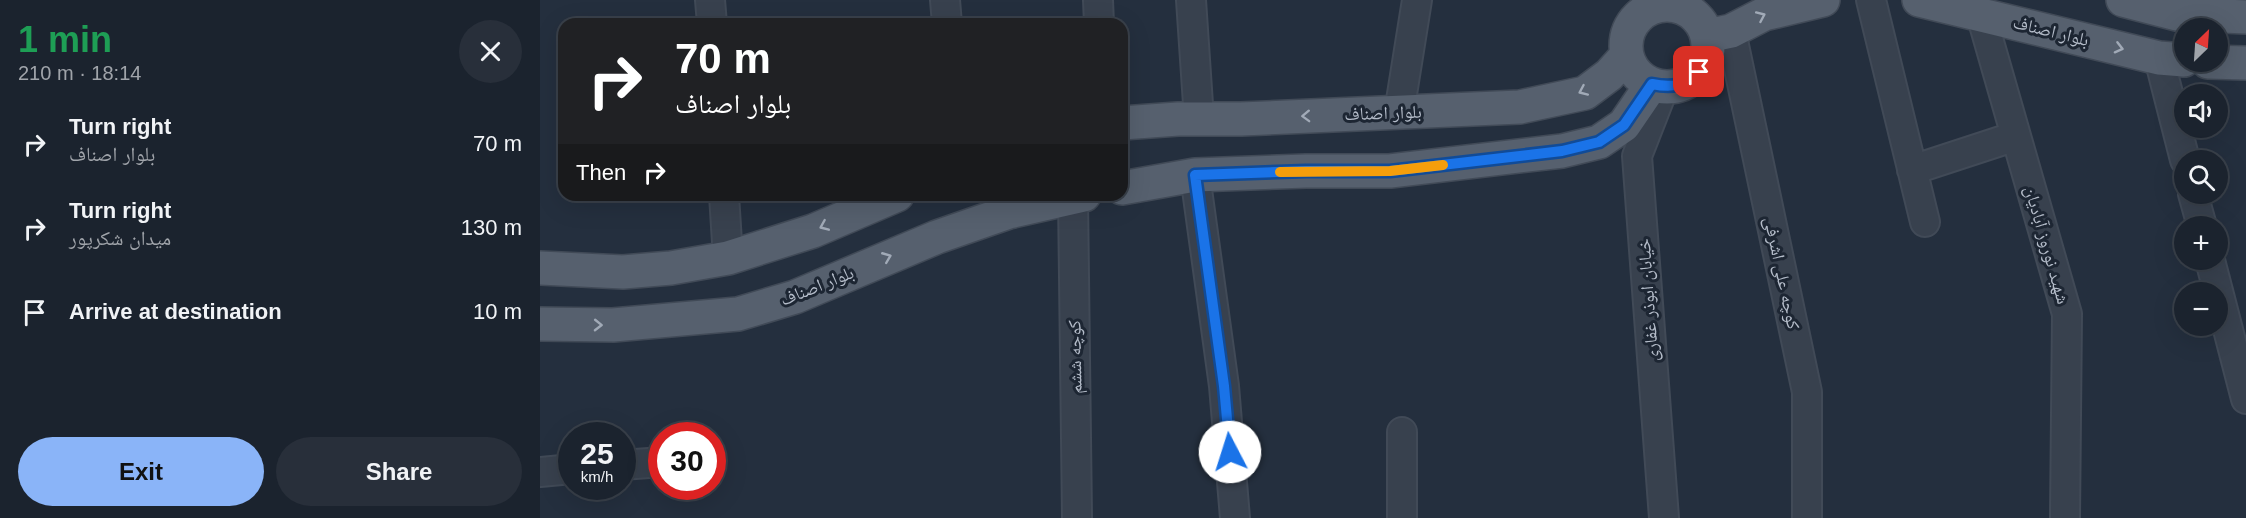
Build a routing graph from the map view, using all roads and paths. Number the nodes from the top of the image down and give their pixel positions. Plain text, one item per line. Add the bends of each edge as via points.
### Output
1 (710, 0) edge
2 (945, 0) edge
3 (1098, 0) edge
4 (1191, 0) edge
5 (1417, 0) edge
6 (1823, 0) edge
7 (1871, 0) edge
8 (1919, 0) edge
9 (2123, 0) edge
10 (1679, 4) edge
11 (1981, 14) junction
12 (2246, 17) edge
13 (712, 18) edge
14 (946, 18) edge
15 (1099, 18) edge
16 (1719, 34) junction
17 (1627, 55) junction
18 (2171, 59) edge
19 (2228, 63) edge
20 (2246, 63) edge
21 (1658, 86) junction
22 (1399, 112) junction
23 (1199, 119) junction
24 (1128, 123) edge
25 (2016, 136) junction
26 (2184, 150) edge
27 (1912, 170) junction
28 (1195, 175) junction
29 (1128, 187) edge
30 (724, 201) edge
31 (883, 201) edge
32 (1056, 201) edge
33 (1078, 201) edge
34 (1925, 222) dead end
35 (728, 258) junction
36 (540, 268) edge
37 (2213, 270) edge
38 (540, 324) edge
39 (2246, 399) edge
40 (1402, 432) dead end
41 (558, 470) edge
42 (540, 472) edge
43 (1077, 518) edge
44 (1235, 518) edge
45 (1402, 518) edge
46 (1664, 518) edge
47 (1807, 518) edge
48 (2065, 518) edge

1 - 13 street
2 - 14 street
3 - 15 street
4 - 23 street
5 - 22 street
16 -> 6 main road via 1764,14
7 - 27 street
8 - 11 main road, بلوار اصناف
9 - 12 main road via 2177,15
10 - 16 main road via 1703,26
10 - 17 main road via 1651,9 1639,16 1626,41
11 -> 18 main road, بلوار اصناف
11 - 25 street, شهید نوروز آبادیان
16 - 21 main road via 1699,72 1689,81 1677,86
16 - 47 street, کوچه علی اشرفی via 1807,392
17 - 21 main road via 1641,78
17 -> 22 main road, بلوار اصناف via 1585,93 1554,101 1520,107
18 - 26 street
19 - 20 main road
21 - 28 main road via 1624,125 1599,142 1562,151 1390,171
21 - 46 street, خیابان ابوذر غفاری via 1637,156
22 -> 23 main road, بلوار اصناف
23 - 24 main road, بلوار اصناف
25 - 27 street
25 - 48 street, شهید نوروز آبادیان via 2067,314
27 - 34 street
28 - 29 main road
28 - 44 street via 1224,386
30 - 35 street
31 -> 35 main road via 813,231
38 -> 32 main road, بلوار اصناف via 613,325 738,314 795,297 937,237 1009,212
33 - 43 street, کوچه ششم
35 - 36 main road via 623,272
37 - 39 street
40 - 45 street
41 - 42 street

